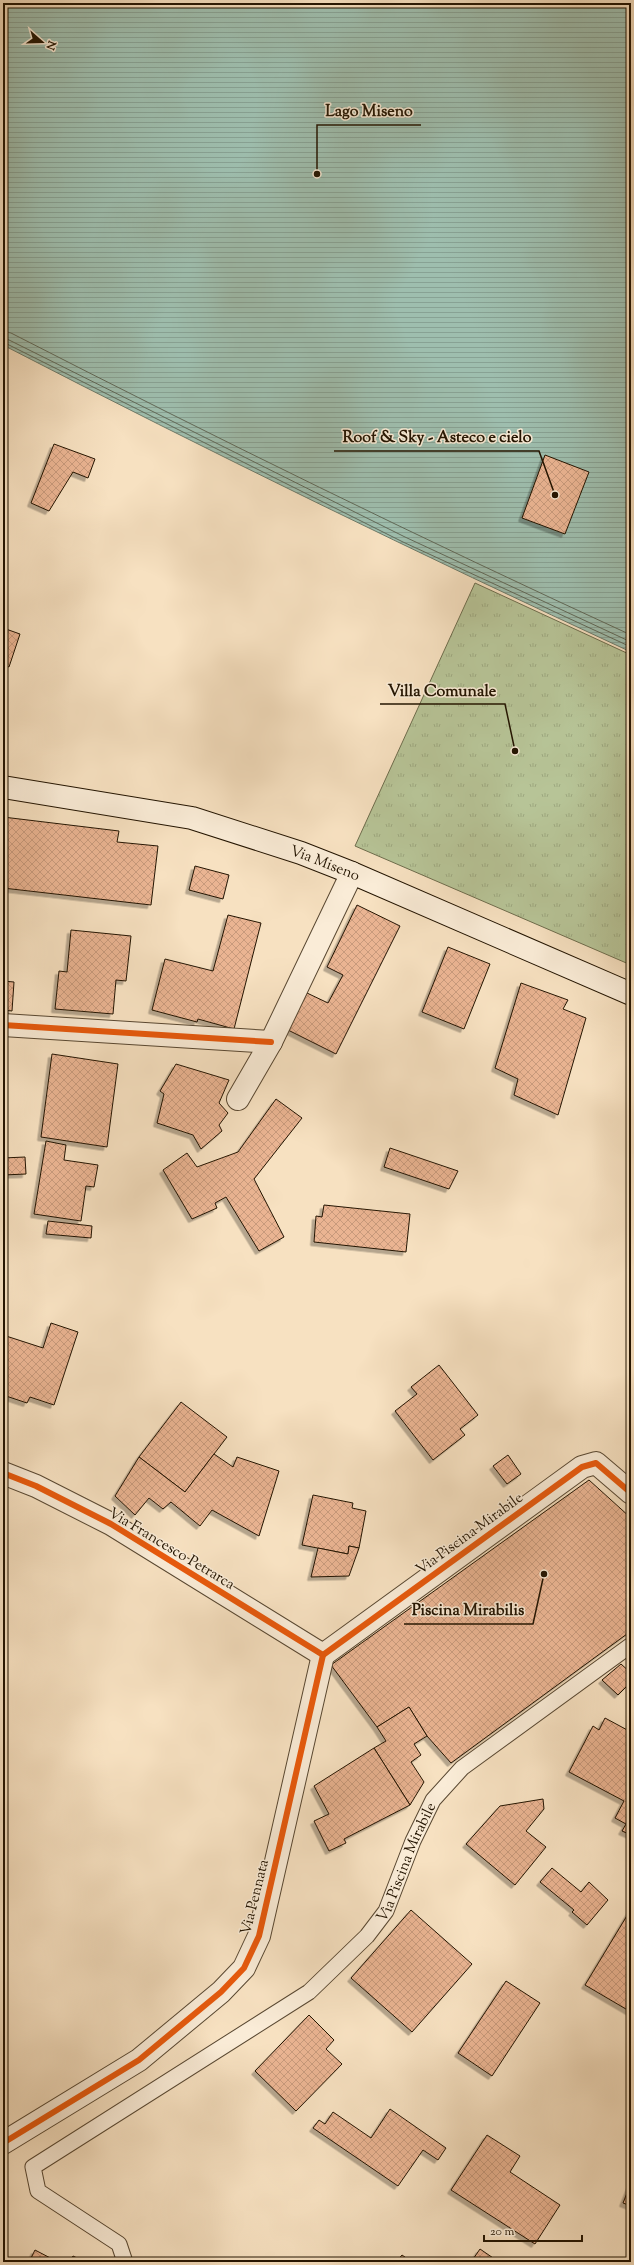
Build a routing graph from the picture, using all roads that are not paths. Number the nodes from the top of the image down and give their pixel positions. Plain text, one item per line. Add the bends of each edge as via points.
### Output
1 (3, 787) edge
2 (352, 873) junction
3 (631, 994) edge
4 (3, 1025) edge
5 (271, 1042) junction
6 (238, 1099) dead end
7 (3, 1474) edge
8 (631, 1494) edge
9 (631, 1645) edge
10 (323, 1655) junction
11 (3, 2142) edge
12 (125, 2262) edge

1 - 2 street, Via Miseno via 192,818
2 - 3 street, Via Miseno
2 - 5 street
4 - 5 street
5 - 6 street
7 - 10 street, Via Francesco Petrarca via 36,1486 111,1524
8 - 10 street, Via Piscina Mirabile via 596,1463 582,1467
9 - 12 lane, Via Piscina Mirabile via 462,1768 432,1800 413,1840 386,1911 367,1936 309,1992 33,2167 38,2191 118,2244
10 - 11 street, Via Pennata via 259,1936 244,1968 221,1992 139,2060

